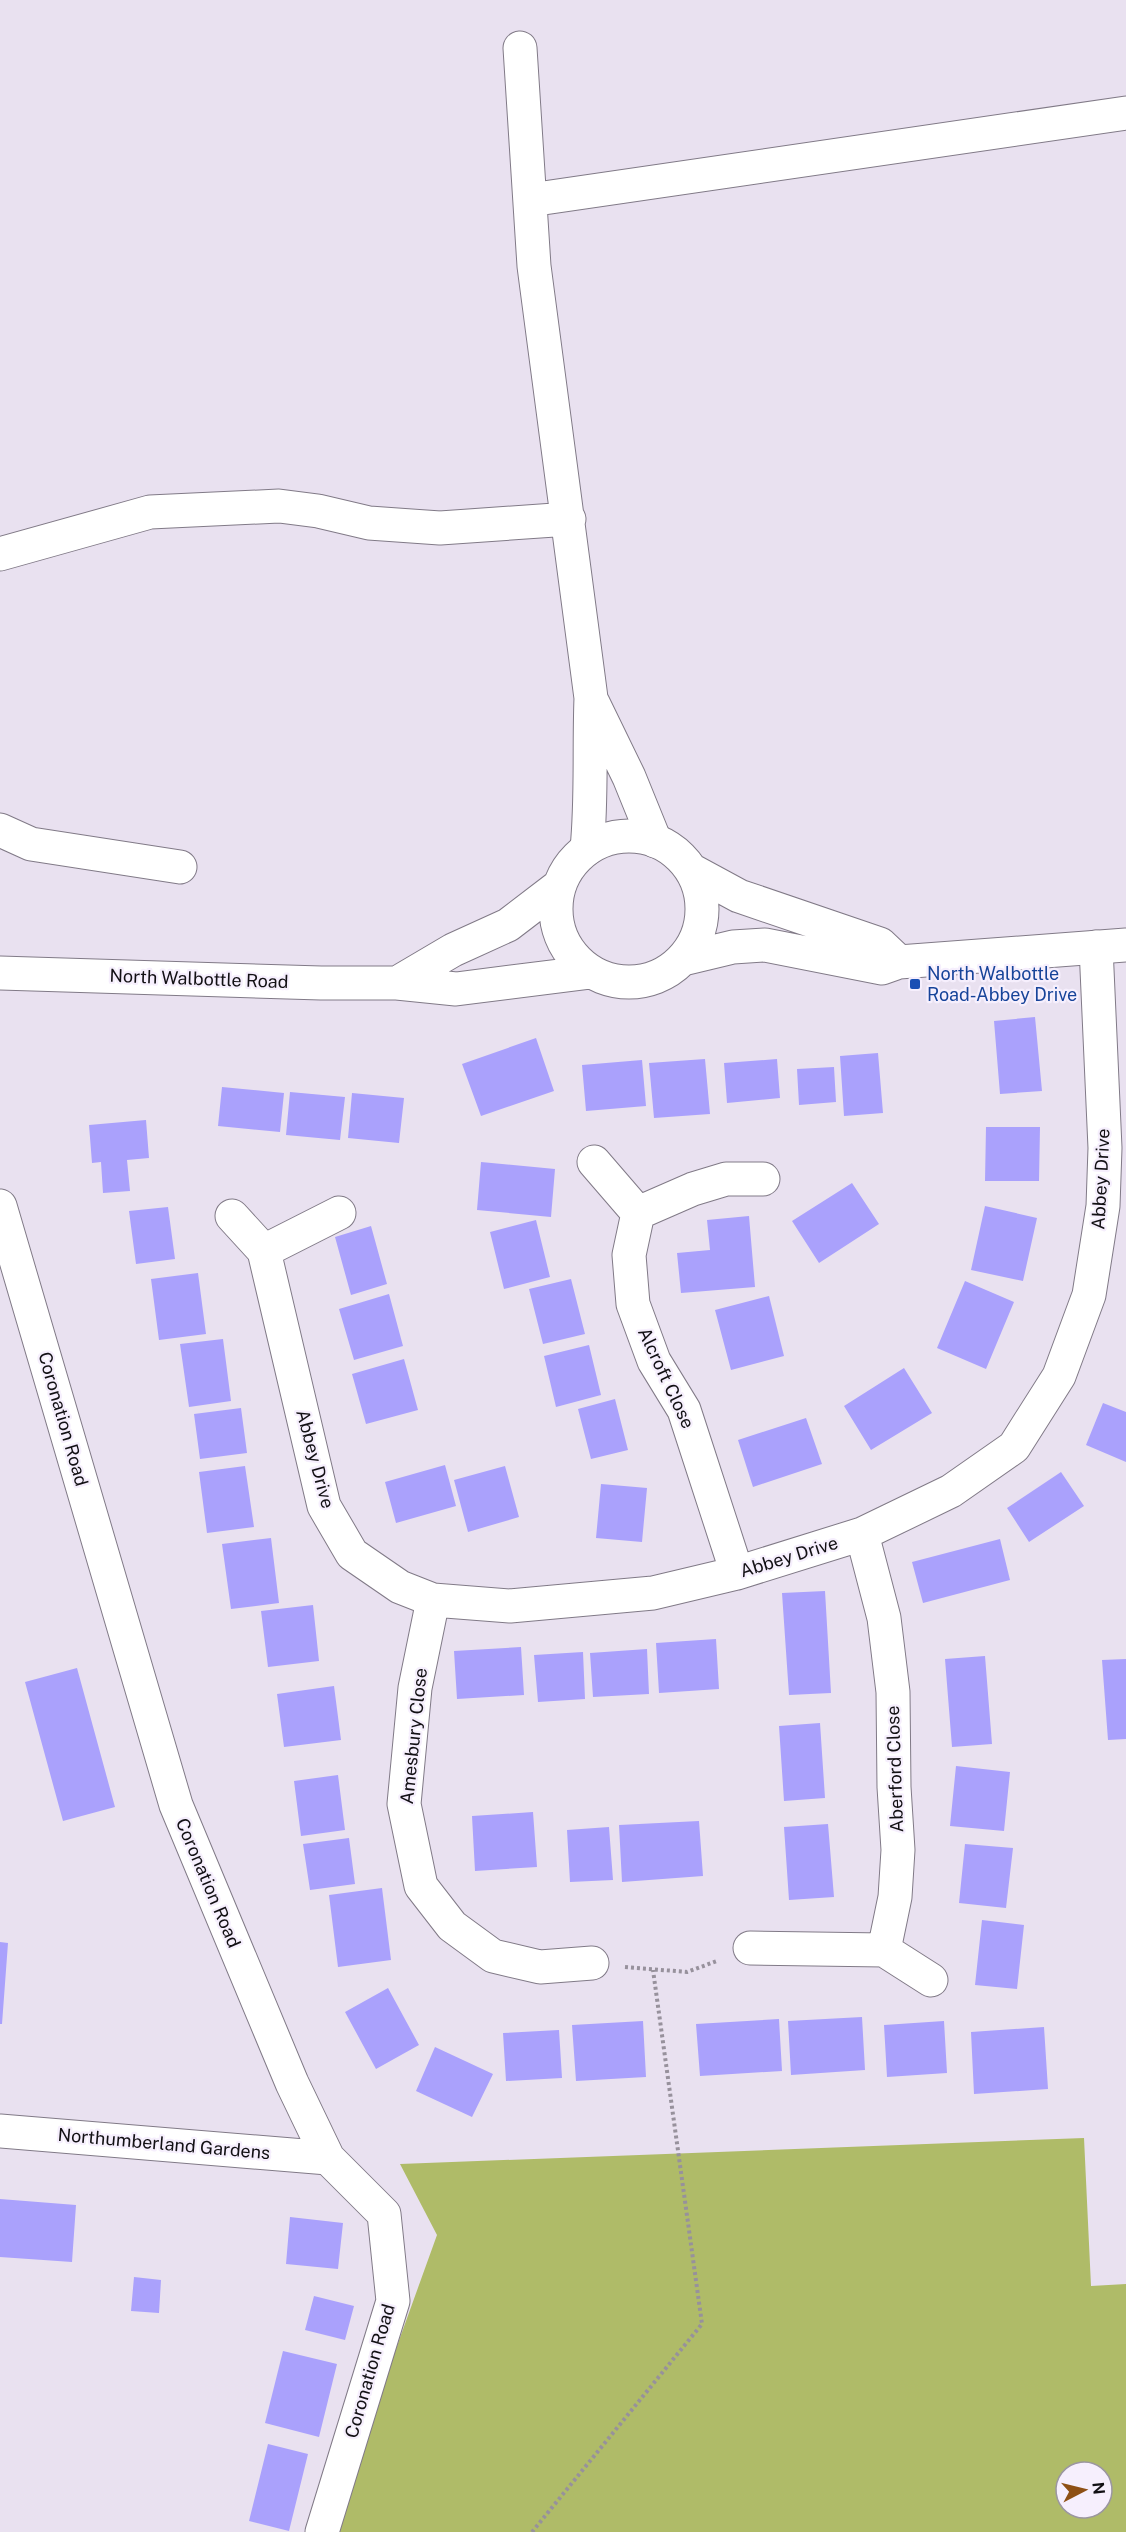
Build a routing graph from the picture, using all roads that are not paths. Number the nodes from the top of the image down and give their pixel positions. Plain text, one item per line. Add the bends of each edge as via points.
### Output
1 (520, 48) dead end
2 (1126, 113) edge
3 (530, 200) junction
4 (569, 519) junction
5 (0, 554) edge
6 (591, 698) junction
7 (0, 830) edge
8 (655, 841) junction
9 (587, 849) junction
10 (180, 867) dead end
11 (691, 870) junction
12 (559, 886) junction
13 (1111, 946) edge
14 (683, 959) junction
15 (899, 962) junction
16 (591, 972) junction
17 (0, 973) edge
18 (397, 983) junction
19 (594, 1162) dead end
20 (763, 1179) dead end
21 (0, 1206) edge
22 (1114, 1208) edge
23 (339, 1213) dead end
24 (638, 1213) junction
25 (232, 1216) dead end
26 (264, 1251) junction
27 (862, 1533) junction
28 (737, 1573) junction
29 (433, 1600) junction
30 (750, 1948) road end
31 (884, 1950) junction
32 (592, 1963) road end
33 (931, 1980) dead end
34 (0, 2131) edge
35 (328, 2158) junction
36 (322, 2532) edge

1 - 3 street
2 - 3 street
3 - 4 street via 534,266
4 - 5 street via 440,528 369,523 279,506 150,512
4 - 6 street
6 - 8 street
6 - 9 street
7 - 10 street via 31,844
8 - 9 street, North Walbottle Road via 632,836 609,839
8 - 11 street, North Walbottle Road via 676,852
9 - 12 street, North Walbottle Road via 570,865
11 - 14 street, North Walbottle Road via 700,892 702,915 696,938
11 - 15 street, North Walbottle Road via 739,896 880,944
12 - 16 street, North Walbottle Road via 556,910 560,934 572,956
12 - 18 street, North Walbottle Road via 508,925 453,950
13 - 15 street, North Walbottle Road
13 - 22 street, Abbey Drive via 1105,1148
14 - 15 street, North Walbottle Road via 733,947 765,945 882,968
14 - 16 street, North Walbottle Road via 663,975 639,982 615,981
16 - 18 street, North Walbottle Road via 456,989
17 - 18 street, North Walbottle Road
19 - 24 street
20 - 24 street via 726,1179
21 - 35 street, Coronation Road via 176,1805 292,2083
22 - 27 street, Abbey Drive via 1089,1295 1059,1376 1014,1448 951,1491
23 - 26 street
24 - 28 street, Alcroft Close via 629,1255 633,1304 654,1361 684,1410
25 - 26 street, Abbey Drive
26 - 29 street, Abbey Drive via 324,1506 352,1554 400,1587
27 - 28 street, Abbey Drive
27 - 31 street, Aberford Close via 884,1618 893,1692 898,1850 895,1897
28 - 29 street, Abbey Drive via 653,1593 510,1606
29 - 32 street, Amesbury Close via 415,1688 404,1804 421,1886 452,1926 493,1956 540,1967
30 - 31 street
31 - 33 street
34 - 35 street, Northumberland Gardens
35 - 36 street, Coronation Road via 384,2214 393,2301

